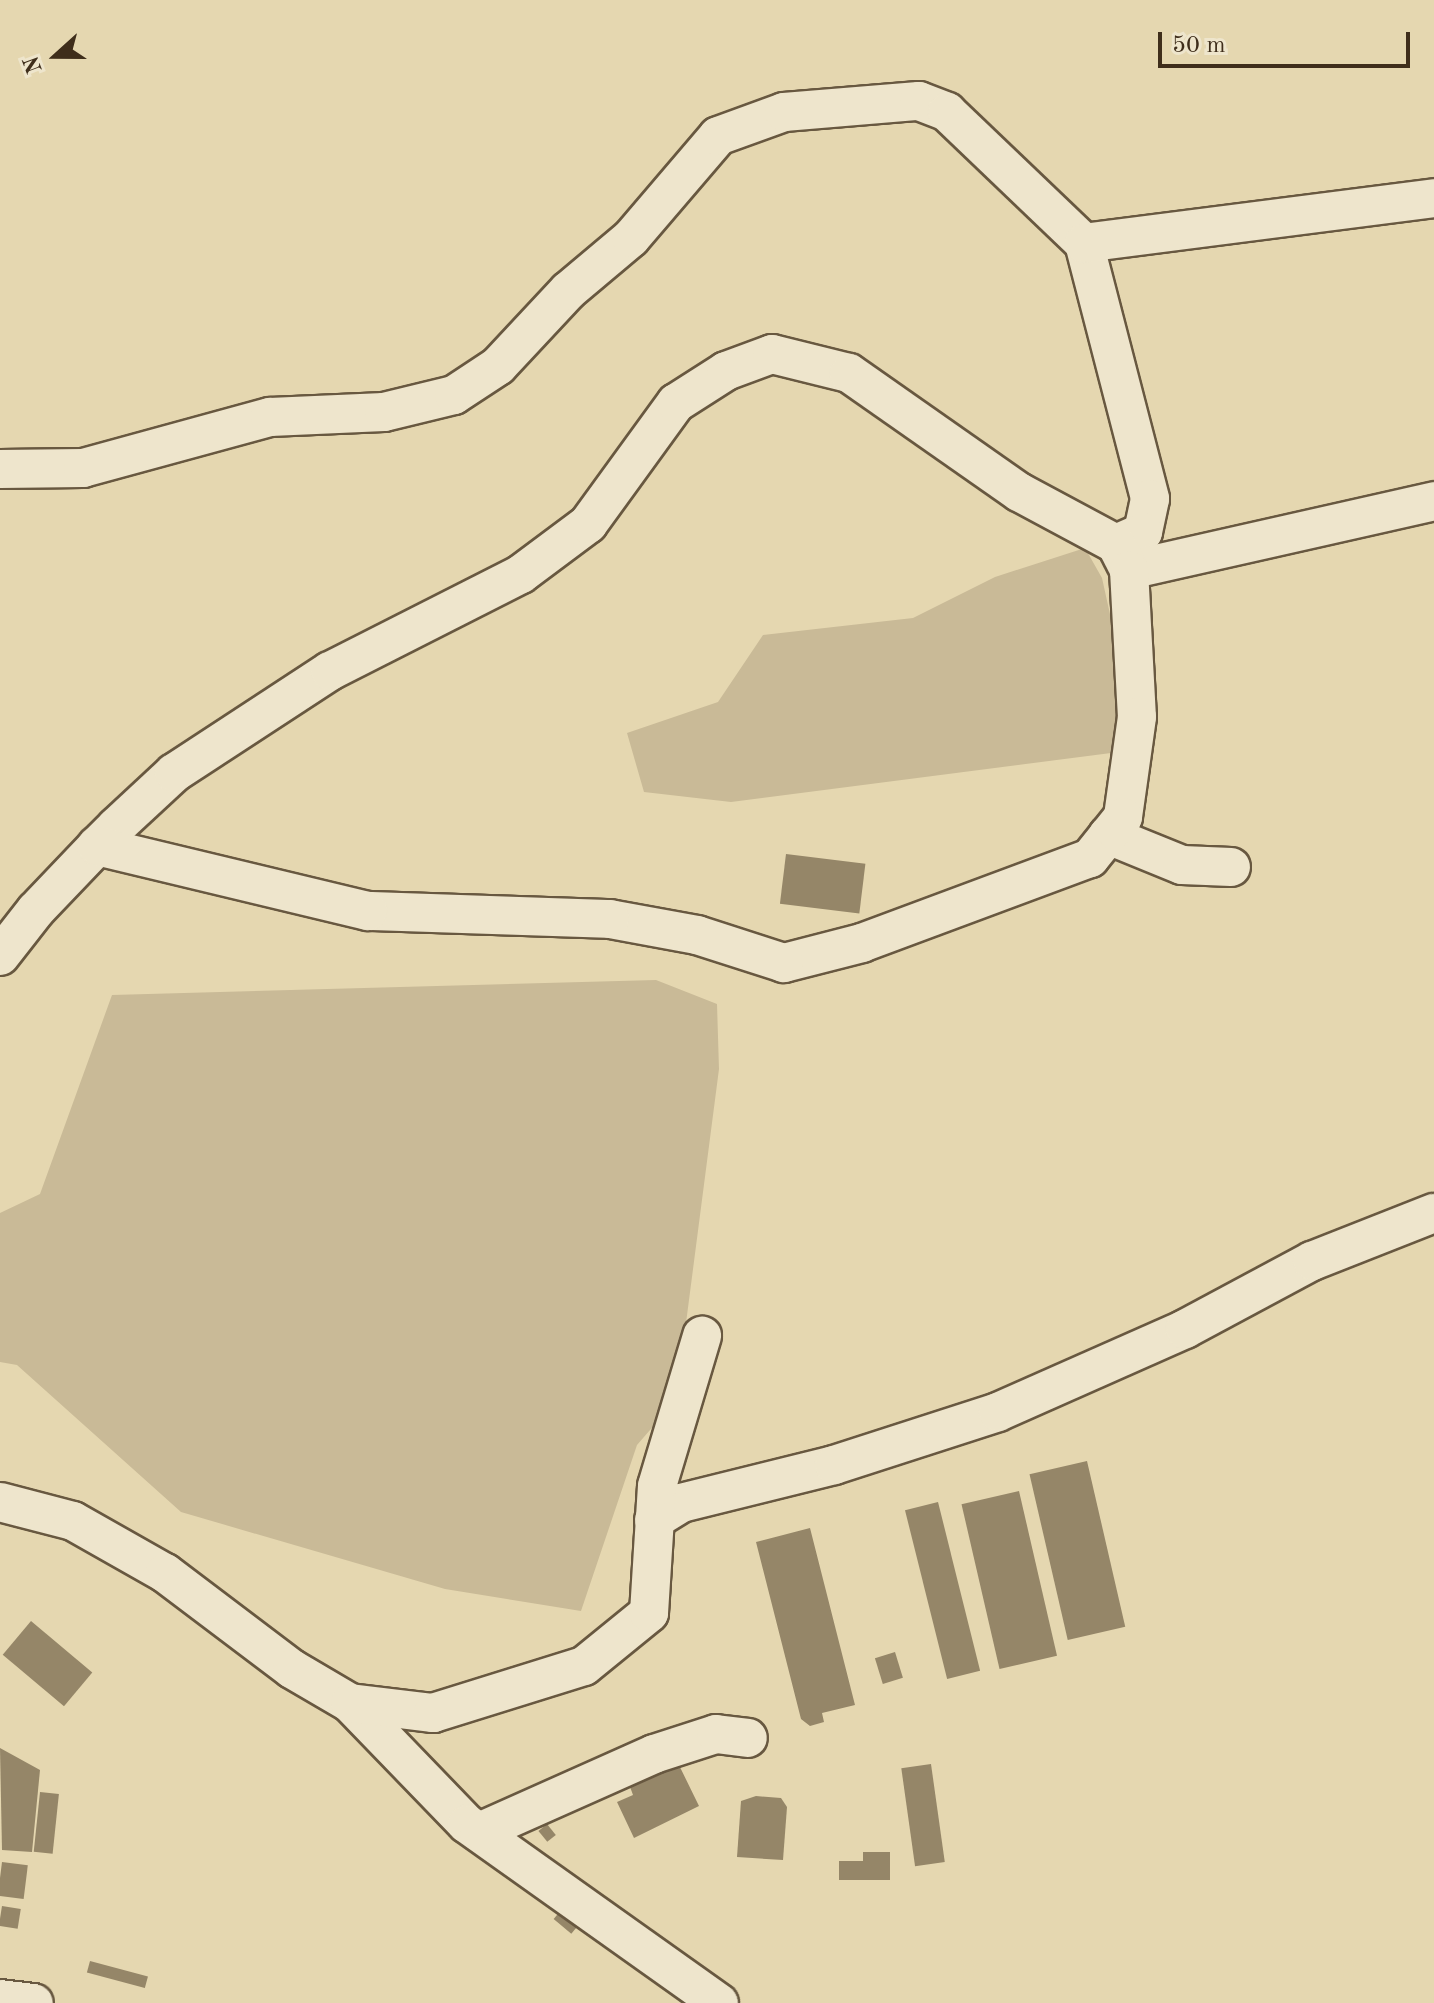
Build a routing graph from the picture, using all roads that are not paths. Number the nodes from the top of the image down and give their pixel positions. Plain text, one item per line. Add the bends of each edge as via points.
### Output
1 (1434, 198) edge
2 (1084, 243) junction
3 (0, 469) edge
4 (1434, 501) edge
5 (1122, 557) junction
6 (1108, 835) junction
7 (97, 846) junction
8 (1231, 867) dead end
9 (0, 956) edge
10 (1434, 1213) edge
11 (702, 1336) dead end
12 (0, 1502) edge
13 (654, 1520) junction
14 (350, 1703) junction
15 (748, 1738) dead end
16 (479, 1832) junction
17 (0, 1999) edge
18 (34, 2003) edge
19 (719, 2003) edge

1 - 2 street
2 - 3 street via 947,112 919,101 784,112 718,136 631,238 568,291 498,366 454,395 384,412 270,417 83,468
2 - 5 street via 1150,499 1143,532
4 - 5 street
5 - 6 street via 1137,717 1123,817
5 - 7 street via 849,373 772,354 726,371 676,403 588,524 521,574 330,671 174,773
6 - 7 street via 1090,858 1007,894 784,963 697,935 610,919 368,911
6 - 8 street via 1182,865
7 - 9 street
10 - 13 street via 1312,1261 1185,1329 998,1412 834,1465 681,1503
11 - 13 street
12 - 14 street via 99,1532
13 - 14 street via 649,1613 584,1666 433,1713
14 - 16 street
15 - 16 street via 716,1734 654,1754
16 - 19 street
17 - 18 street

